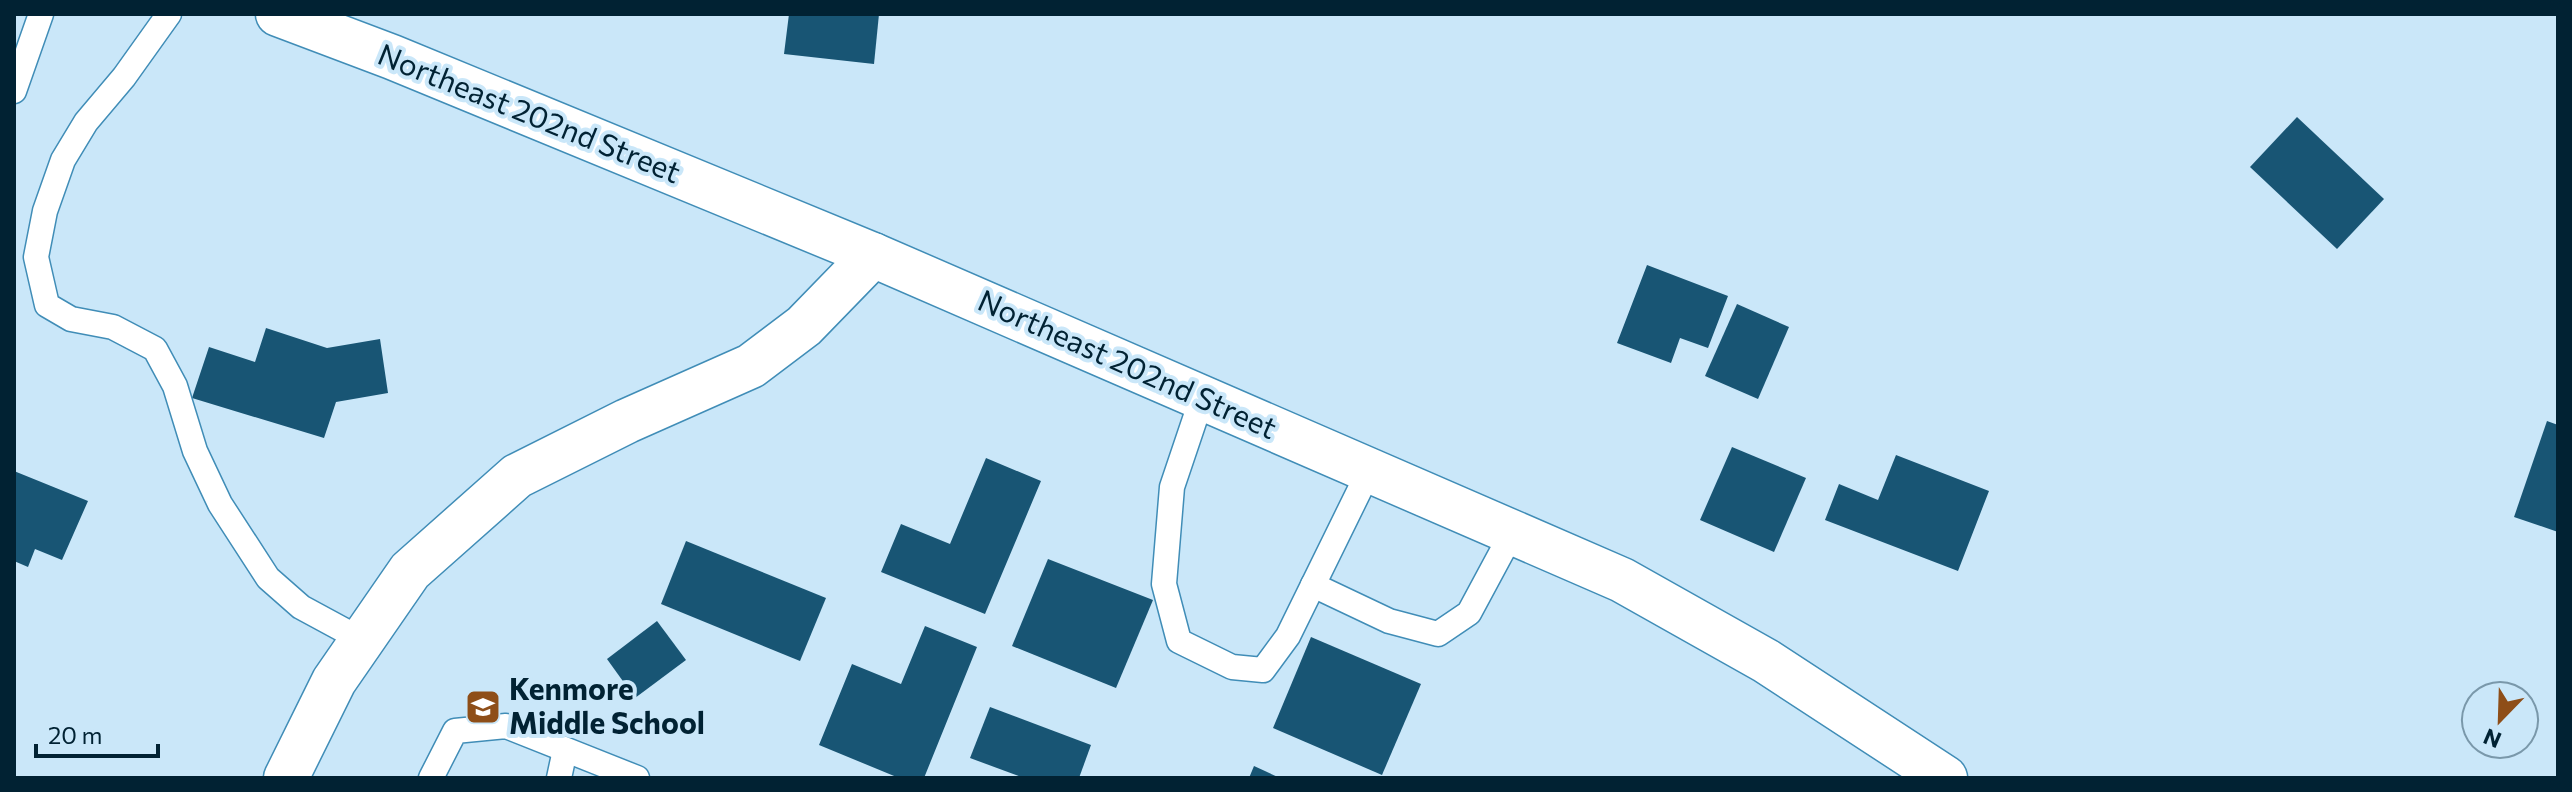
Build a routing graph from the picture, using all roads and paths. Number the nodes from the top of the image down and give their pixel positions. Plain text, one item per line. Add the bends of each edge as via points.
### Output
1 (41, 14) edge
2 (169, 14) edge
3 (278, 14) edge
4 (14, 91) edge
5 (873, 255) junction
6 (1202, 398) junction
7 (1369, 471) junction
8 (1512, 533) junction
9 (1313, 585) junction
10 (362, 640) junction
11 (565, 750) junction
12 (286, 778) edge
13 (431, 778) edge
14 (559, 778) edge
15 (637, 778) edge
16 (1945, 778) edge

1 - 4 lane
2 - 10 lane via 63,160 36,257 47,305 71,319 113,327 155,349 175,386 195,451 220,504 268,578 301,607
3 - 5 street, Northeast 202nd Street
5 - 6 street, Northeast 202nd Street
5 - 10 street via 804,326 751,366 517,476 410,571
6 - 7 street, Northeast 202nd Street
6 - 9 lane via 1172,487 1164,584 1179,641 1232,667 1263,670 1288,636
7 - 8 street, Northeast 202nd Street
7 - 9 lane
8 - 9 lane via 1469,613 1438,634 1389,621
8 - 16 street, Northeast 202nd Street via 1622,580 1753,654
10 - 12 street via 334,681
11 - 13 lane via 506,726 455,731
11 - 14 lane
11 - 15 lane

